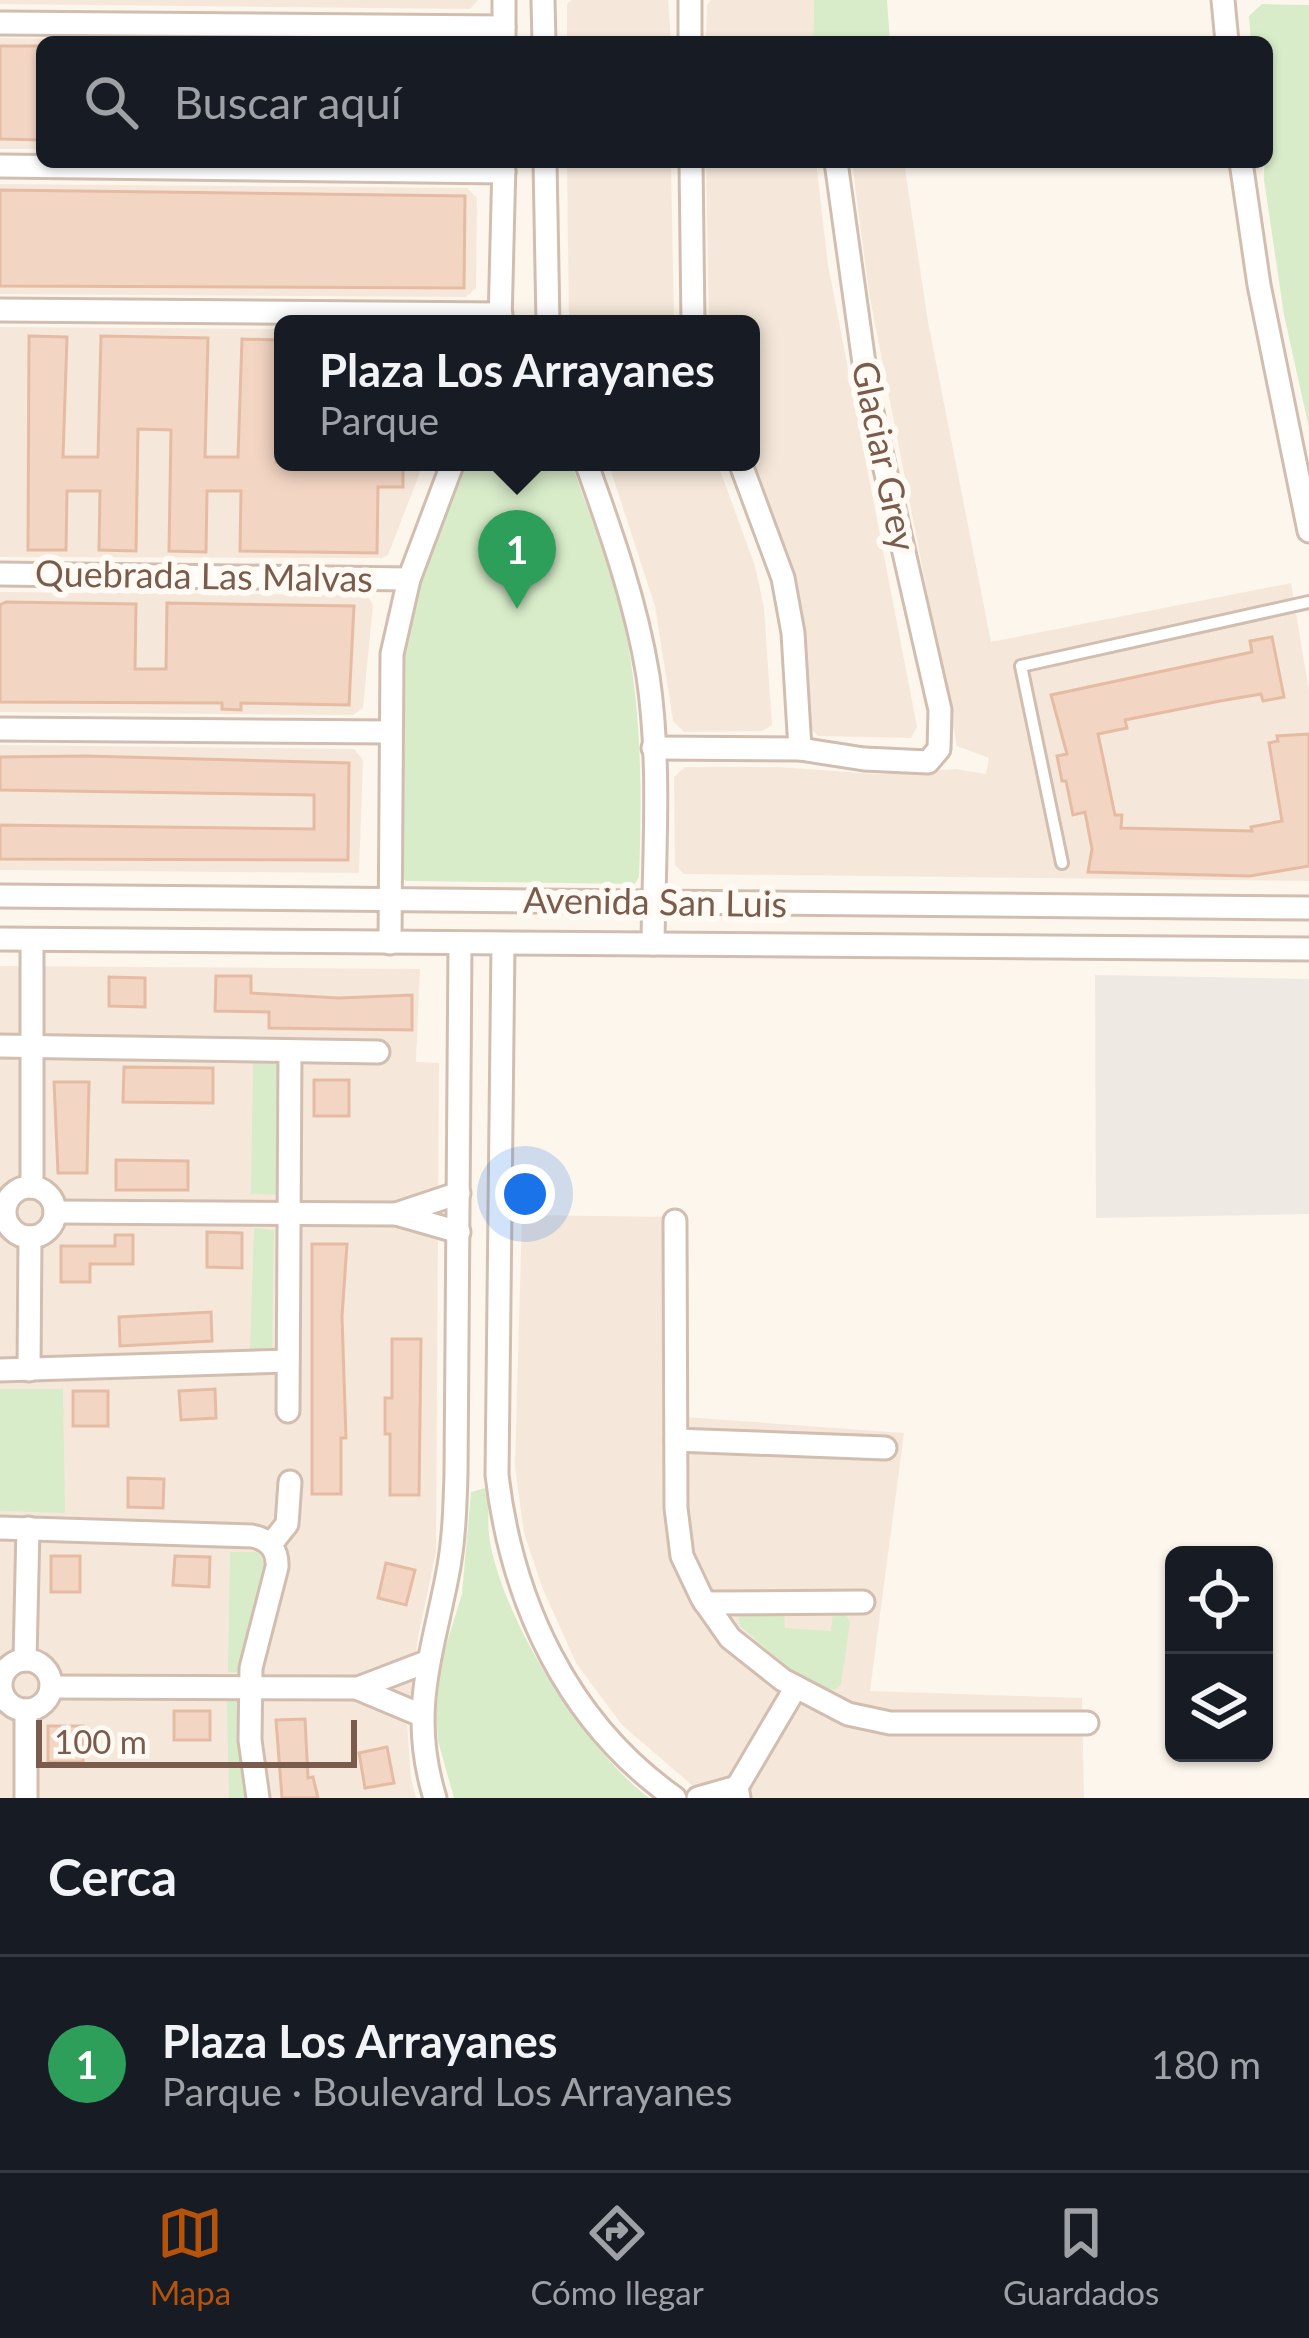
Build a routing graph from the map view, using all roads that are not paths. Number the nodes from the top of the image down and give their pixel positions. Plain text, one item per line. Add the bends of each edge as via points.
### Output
1 (504, 0) edge
2 (543, 0) edge
3 (690, 0) edge
4 (1223, 0) edge
5 (0, 23) edge
6 (504, 34) edge
7 (544, 36) edge
8 (690, 36) edge
9 (1226, 36) edge
10 (0, 166) edge
11 (36, 166) edge
12 (504, 168) edge
13 (545, 168) edge
14 (691, 168) edge
15 (837, 168) edge
16 (1242, 168) edge
17 (0, 310) edge
18 (278, 315) edge
19 (501, 315) edge
20 (548, 315) edge
21 (693, 315) edge
22 (450, 471) edge
23 (589, 471) edge
24 (743, 471) edge
25 (1309, 531) edge
26 (0, 574) edge
27 (409, 579) junction
28 (1309, 602) edge
29 (0, 729) edge
30 (389, 732) junction
31 (653, 748) junction
32 (800, 748) junction
33 (1061, 862) dead end
34 (0, 896) edge
35 (389, 899) junction
36 (653, 902) junction
37 (1309, 908) edge
38 (0, 939) edge
39 (32, 940) junction
40 (390, 943) junction
41 (460, 944) junction
42 (503, 944) junction
43 (653, 944) junction
44 (1309, 949) edge
45 (0, 1046) edge
46 (32, 1046) junction
47 (290, 1051) junction
48 (378, 1052) dead end
49 (32, 1187) junction
50 (459, 1192) junction
51 (3, 1211) edge
52 (55, 1212) junction
53 (289, 1214) junction
54 (396, 1214) junction
55 (675, 1221) dead end
56 (459, 1232) junction
57 (30, 1237) junction
58 (288, 1361) junction
59 (0, 1370) edge
60 (29, 1370) junction
61 (288, 1411) dead end
62 (676, 1440) junction
63 (885, 1448) dead end
64 (457, 1474) junction
65 (497, 1475) junction
66 (290, 1482) dead end
67 (0, 1528) edge
68 (28, 1528) junction
69 (271, 1544) junction
70 (863, 1602) dead end
71 (705, 1603) junction
72 (26, 1660) junction
73 (426, 1662) junction
74 (1, 1686) edge
75 (796, 1687) junction
76 (51, 1688) junction
77 (250, 1688) junction
78 (358, 1688) junction
79 (26, 1710) junction
80 (421, 1715) junction
81 (1087, 1723) dead end
82 (738, 1792) edge
83 (26, 1798) edge
84 (258, 1798) edge
85 (435, 1798) edge
86 (675, 1798) edge
87 (698, 1798) edge

1 - 6 street
2 - 7 street
3 - 8 street
4 - 9 street
5 - 6 street
10 - 11 street
12 - 19 street
13 - 20 street
14 - 21 street
15 - 32 street, Glaciar Grey via 869,399 940,710 939,749 928,762
16 - 25 street
17 - 18 street
22 - 27 street
23 - 31 street via 635,610
24 - 32 street via 783,578
26 - 27 street, Quebrada Las Malvas
27 - 30 street via 392,654
28 - 33 lane via 1022,666
29 - 30 street
30 - 35 street
31 - 32 street
31 - 36 street
34 - 35 street, Avenida San Luis
35 - 36 street, Avenida San Luis
35 - 40 street
36 - 37 street, Avenida San Luis
36 - 43 street
38 - 39 street, Avenida San Luis
39 - 40 street, Avenida San Luis
39 - 46 street
40 - 41 street, Avenida San Luis
41 - 42 street, Avenida San Luis
41 - 50 street
42 - 43 street, Avenida San Luis
42 - 65 street
43 - 44 street, Avenida San Luis
45 - 46 street
46 - 47 street
46 - 49 street
47 - 48 street
47 - 53 street
49 - 51 street via 14,1193
49 - 52 street via 49,1195
50 - 54 street
50 - 56 street
51 - 57 street via 12,1229
52 - 53 street
52 - 57 street via 48,1230
53 - 54 street
53 - 58 street
54 - 56 street
55 - 62 street
56 - 64 street
57 - 60 street
58 - 60 street
58 - 61 street
59 - 60 street
62 - 63 street
62 - 71 street via 682,1556
64 - 65 street
64 - 73 street via 452,1549
65 - 86 street via 518,1576 562,1677 609,1740
66 - 69 street via 287,1524
67 - 68 street
68 - 69 street via 251,1536
68 - 72 street
69 - 77 street via 277,1568
70 - 71 street
71 - 75 street via 730,1638
72 - 74 street via 8,1668
72 - 76 street via 45,1668
73 - 78 street
73 - 80 street
74 - 79 street via 9,1703
75 - 81 street via 848,1714 890,1723
75 - 82 street
76 - 77 street
76 - 79 street via 40,1706
77 - 78 street
77 - 84 street
78 - 80 street
79 - 83 street
80 - 85 street
82 - 87 street

